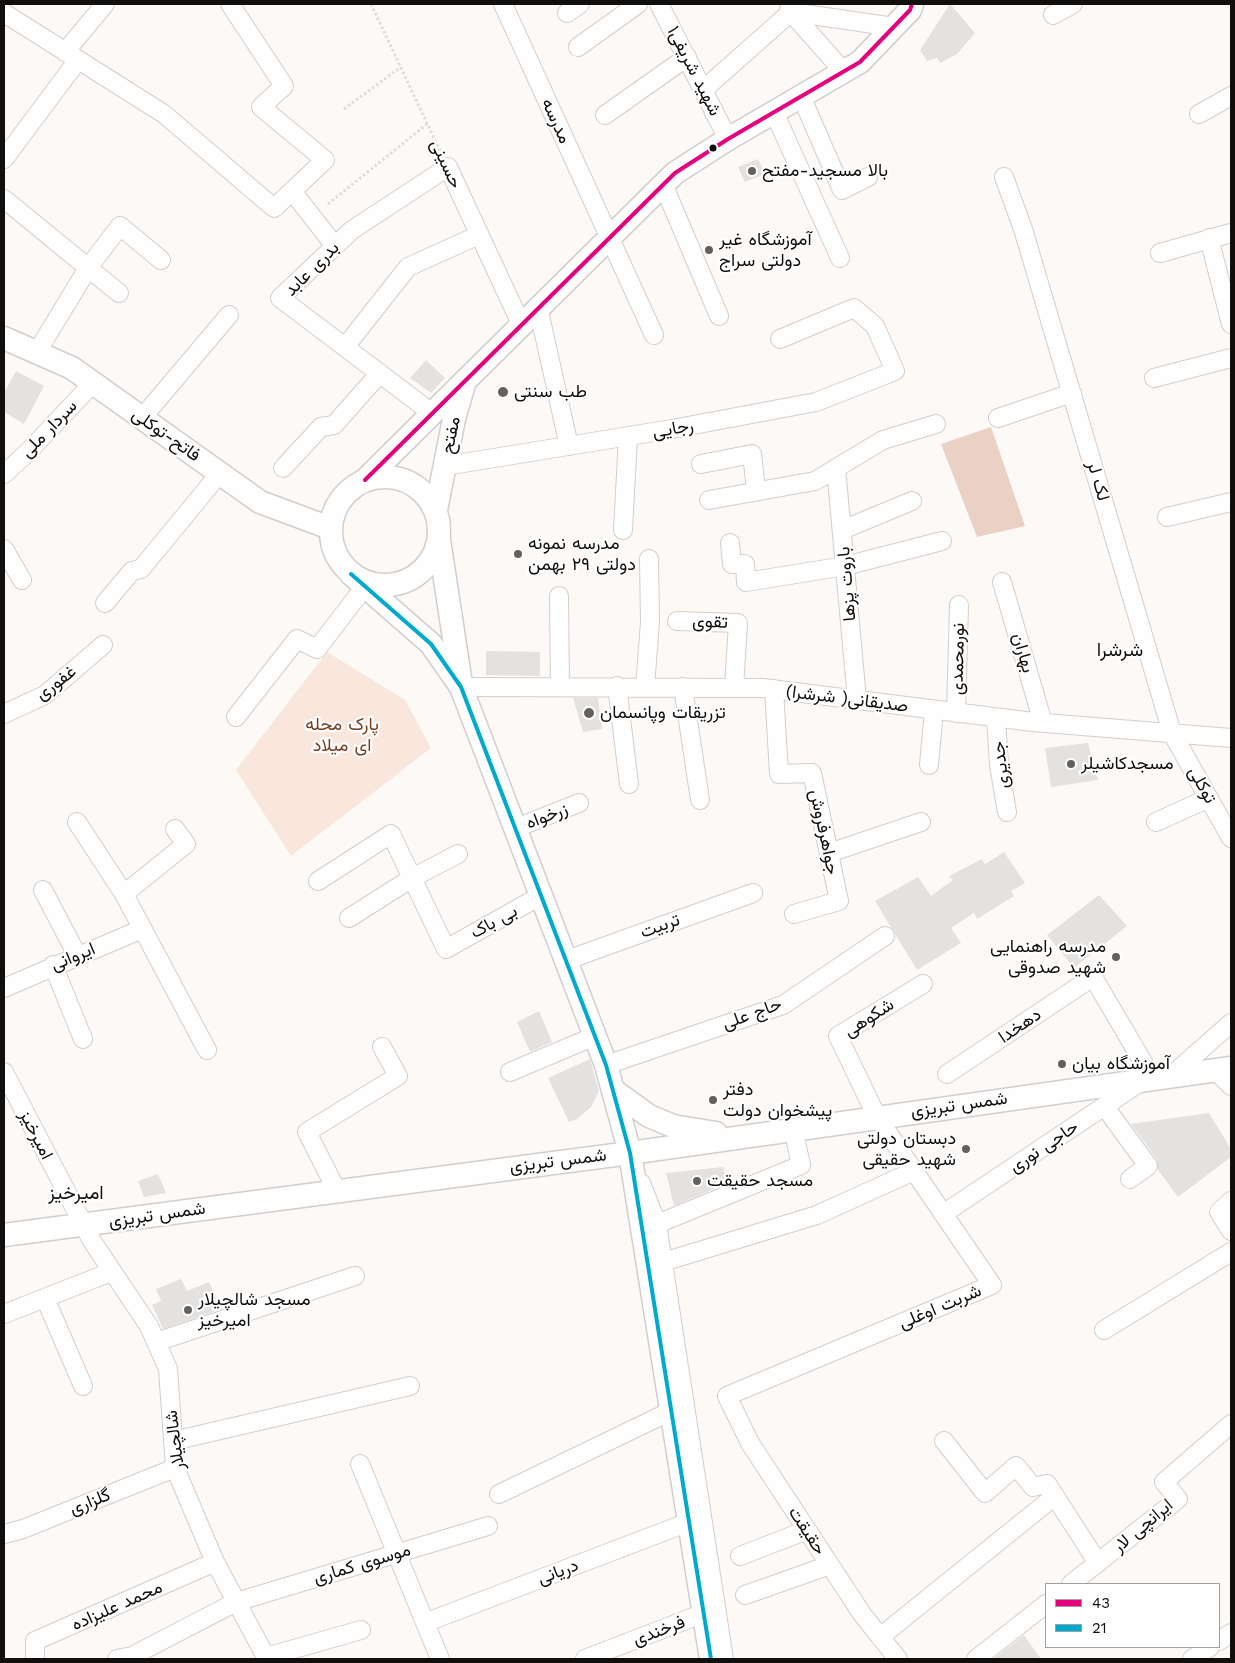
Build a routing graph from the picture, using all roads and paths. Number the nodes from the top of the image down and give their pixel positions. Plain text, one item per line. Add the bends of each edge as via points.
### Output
1 (105, 4) edge
2 (230, 4) edge
3 (371, 4) edge
4 (503, 4) edge
5 (638, 4) edge
6 (912, 4) edge
7 (1073, 4) edge
8 (664, 6) edge
9 (787, 8) edge
10 (4, 13) edge
11 (1054, 15) dead end
12 (894, 27) junction
13 (578, 47) dead end
14 (72, 56) junction
15 (687, 57) junction
16 (401, 67) junction
17 (844, 72) junction
18 (703, 90) junction
19 (801, 96) junction
20 (1231, 96) edge
21 (344, 109) dead end
22 (774, 112) junction
23 (1200, 114) dead end
24 (605, 115) dead end
25 (427, 124) junction
26 (728, 139) junction
27 (4, 160) edge
28 (448, 168) junction
29 (868, 177) dead end
30 (1004, 177) dead end
31 (663, 184) junction
32 (292, 191) junction
33 (4, 199) edge
34 (328, 204) dead end
35 (1231, 233) edge
36 (479, 235) junction
37 (608, 238) junction
38 (1209, 238) junction
39 (335, 246) junction
40 (1160, 253) dead end
41 (840, 258) dead end
42 (162, 260) dead end
43 (88, 268) junction
44 (119, 293) dead end
45 (538, 307) junction
46 (229, 315) dead end
47 (719, 316) dead end
48 (521, 324) junction
49 (1231, 324) edge
50 (654, 335) dead end
51 (4, 338) edge
52 (780, 339) dead end
53 (345, 347) junction
54 (37, 352) junction
55 (1231, 358) edge
56 (380, 373) junction
57 (466, 378) junction
58 (1154, 378) dead end
59 (93, 384) junction
60 (1072, 393) junction
61 (432, 413) junction
62 (142, 418) junction
63 (998, 418) dead end
64 (936, 424) dead end
65 (628, 436) junction
66 (569, 446) junction
67 (702, 464) dead end
68 (445, 466) junction
69 (283, 468) dead end
70 (836, 468) junction
71 (5, 470) edge
72 (220, 474) junction
73 (364, 480) junction
74 (756, 490) junction
75 (709, 500) dead end
76 (912, 501) dead end
77 (1231, 502) edge
78 (436, 510) junction
79 (1167, 517) dead end
80 (330, 528) junction
81 (623, 530) dead end
82 (842, 530) junction
83 (439, 538) junction
84 (942, 541) dead end
85 (730, 543) dead end
86 (4, 549) edge
87 (649, 559) dead end
88 (845, 566) junction
89 (22, 580) dead end
90 (358, 580) junction
91 (1002, 582) dead end
92 (559, 596) dead end
93 (105, 603) dead end
94 (959, 605) dead end
95 (677, 621) dead end
96 (103, 645) dead end
97 (560, 686) junction
98 (617, 686) junction
99 (461, 687) junction
100 (645, 687) junction
101 (683, 687) junction
102 (734, 688) junction
103 (774, 689) junction
104 (857, 700) junction
105 (934, 710) junction
106 (956, 713) junction
107 (4, 714) edge
108 (236, 717) dead end
109 (996, 718) junction
110 (1043, 723) junction
111 (1172, 733) junction
112 (1231, 738) edge
113 (929, 765) dead end
114 (628, 784) dead end
115 (1209, 798) junction
116 (700, 800) dead end
117 (579, 803) dead end
118 (1007, 812) dead end
119 (77, 822) dead end
120 (920, 822) dead end
121 (1156, 822) dead end
122 (516, 828) junction
123 (175, 829) dead end
124 (1231, 838) edge
125 (829, 853) junction
126 (458, 854) dead end
127 (412, 878) junction
128 (318, 881) dead end
129 (43, 890) dead end
130 (752, 893) dead end
131 (124, 894) junction
132 (542, 895) junction
133 (794, 914) dead end
134 (349, 918) dead end
135 (142, 929) junction
136 (885, 936) dead end
137 (78, 955) junction
138 (567, 960) junction
139 (53, 965) junction
140 (923, 984) dead end
141 (4, 988) edge
142 (1231, 1023) edge
143 (594, 1036) junction
144 (84, 1039) dead end
145 (382, 1047) dead end
146 (207, 1050) dead end
147 (606, 1065) junction
148 (1223, 1069) edge
149 (4, 1072) edge
150 (510, 1072) dead end
151 (948, 1074) dead end
152 (1156, 1078) junction
153 (1231, 1086) edge
154 (613, 1090) junction
155 (9, 1096) edge
156 (1104, 1107) junction
157 (877, 1117) junction
158 (793, 1128) junction
159 (754, 1134) junction
160 (630, 1153) junction
161 (914, 1171) junction
162 (1130, 1179) dead end
163 (336, 1191) junction
164 (1231, 1201) edge
165 (943, 1214) junction
166 (657, 1224) junction
167 (83, 1225) junction
168 (1231, 1231) edge
169 (4, 1235) edge
170 (1231, 1252) edge
171 (663, 1262) junction
172 (111, 1272) junction
173 (355, 1276) dead end
174 (45, 1298) junction
175 (4, 1314) edge
176 (1104, 1330) dead end
177 (156, 1342) junction
178 (83, 1386) dead end
179 (410, 1386) dead end
180 (727, 1396) joint
181 (671, 1411) junction
182 (1231, 1424) edge
183 (944, 1440) dead end
184 (173, 1441) junction
185 (360, 1464) dead end
186 (175, 1468) junction
187 (499, 1494) dead end
188 (1055, 1496) junction
189 (689, 1522) junction
190 (488, 1526) dead end
191 (807, 1530) junction
192 (4, 1534) edge
193 (397, 1553) junction
194 (740, 1556) dead end
195 (215, 1562) junction
196 (1098, 1562) junction
197 (830, 1565) junction
198 (1072, 1583) edge
199 (745, 1595) dead end
200 (236, 1602) junction
201 (1045, 1605) edge
202 (704, 1613) junction
203 (427, 1622) junction
204 (361, 1630) dead end
205 (1231, 1633) edge
206 (880, 1637) junction
207 (1220, 1640) edge
208 (1208, 1648) edge
209 (267, 1658) edge
210 (35, 1659) edge
211 (117, 1659) edge
212 (440, 1659) edge
213 (585, 1659) edge
214 (711, 1659) edge
215 (724, 1659) edge
216 (898, 1659) edge
217 (976, 1659) edge
218 (1192, 1659) edge

1 - 14 street
2 - 32 street via 284,86 261,107 325,160
3 - 16 path, حسینی
4 - 37 street, مدرسه
5 - 13 street
6 - 12 main road, مفتح
7 - 11 street
8 - 15 street, شهید شریفی۱
9 - 12 street
9 - 17 street
9 - 18 street
10 - 14 street
12 - 17 main road, مفتح via 860,62
14 - 27 street
14 - 32 street via 164,114 274,208
15 - 18 street, شهید شریفی۱
15 - 24 street
16 - 21 path
16 - 25 path, حسینی
17 - 19 main road, مفتح
18 - 26 street, شهید شریفی۱
19 - 22 main road, مفتح
19 - 29 street via 842,190
20 - 23 street
22 - 26 main road, مفتح
22 - 41 street
25 - 28 path, حسینی
25 - 34 path
26 - 31 main road, مفتح
28 - 36 street, حسینی
28 - 39 street, بدری عابد via 352,230
30 - 60 street, لک لر via 1023,228
31 - 37 main road, مفتح
31 - 47 street
32 - 39 street
33 - 43 street
35 - 38 street
36 - 48 street, حسینی
36 - 53 street via 408,267
37 - 45 main road, مفتح
37 - 50 street, مدرسه
38 - 40 street
38 - 49 street
39 - 53 street, بدری عابد via 280,298
42 - 43 street via 120,226
43 - 44 street
43 - 54 street
45 - 48 main road, مفتح
45 - 66 street
46 - 62 street
48 - 57 main road, مفتح
51 - 54 main road, فاتح-توکلی
52 - 65 street, رجایی via 854,308 875,326 895,371 816,402
53 - 56 street, بدری عابد
54 - 59 main road, فاتح-توکلی via 72,368
55 - 58 street
56 - 61 street, بدری عابد
56 - 69 street via 334,425 321,427
57 - 61 main road
57 - 68 main road, مفتح
59 - 62 main road, فاتح-توکلی
59 - 71 street, سردار ملی via 28,452
60 - 63 street
60 - 111 street, لک لر
61 - 73 main road
62 - 72 main road, فاتح-توکلی
64 - 70 street via 883,440
65 - 66 street, رجایی
65 - 81 street
66 - 68 street, رجایی
67 - 74 street via 752,454
68 - 78 main road, مفتح
70 - 74 street via 815,481
70 - 82 street, باروت پزها
72 - 80 main road, فاتح-توکلی via 260,502
72 - 93 street via 141,569 132,571
73 - 78 main road via 381,476 414,484
73 - 80 main road via 340,499
74 - 75 street
76 - 82 street
77 - 79 street
78 - 83 main road
80 - 90 main road via 339,562
82 - 88 street, باروت پزها
83 - 90 main road via 433,556 422,571 406,581 387,586
83 - 99 main road
84 - 88 street
85 - 88 street via 732,564 744,564 746,582
86 - 89 street
87 - 100 street via 650,622
88 - 104 street, باروت پزها
90 - 99 main road via 431,644
90 - 108 street via 317,649 297,639
91 - 110 street, بهاران
92 - 97 street
94 - 106 street, نورمحمدی
95 - 102 street, تقوی via 738,623
96 - 107 street, غفوری via 45,695
97 - 98 street, (شرشرا )صدیقانی
97 - 99 street, (شرشرا )صدیقانی
98 - 100 street, (شرشرا )صدیقانی
98 - 114 street
99 - 122 main road
100 - 101 street, (شرشرا )صدیقانی
101 - 102 street, (شرشرا )صدیقانی
101 - 116 street
102 - 103 street, (شرشرا )صدیقانی
103 - 104 street, (شرشرا )صدیقانی
103 - 125 street, جواهرفروش via 779,774 812,774
104 - 105 street, (شرشرا )صدیقانی
105 - 106 street, (شرشرا )صدیقانی
105 - 113 street
106 - 109 street, (شرشرا )صدیقانی
109 - 110 street, (شرشرا )صدیقانی
109 - 118 street, جدیری via 999,766
110 - 111 street, (شرشرا )صدیقانی
111 - 112 street, (شرشرا )صدیقانی
111 - 115 street, توکلی
115 - 121 street
115 - 124 street, توکلی
117 - 122 street, زرخواه
119 - 131 street
120 - 125 street
122 - 132 main road
123 - 131 street via 186,844
125 - 133 street, جواهرفروش via 839,901
126 - 127 street
127 - 128 street via 391,834
127 - 132 street, بی باک via 446,949
127 - 134 street
129 - 137 street
130 - 138 street, تربیت
131 - 135 street
132 - 138 main road
135 - 137 street, ایروانی
135 - 146 street
136 - 147 street, حاج علی via 783,1005
137 - 139 street, ایروانی
138 - 143 main road
139 - 141 street, ایروانی
139 - 144 street
140 - 157 street, شکوهی via 838,1036
142 - 152 street, حاجی نوری
143 - 147 main road
143 - 150 street
145 - 163 street via 398,1076 307,1132
147 - 154 main road
148 - 152 main road, شمس تبریزی
148 - 153 street
149 - 155 street, امیرخیز
151 - 152 street, دهخدا via 1093,977
152 - 156 street, حاجی نوری
152 - 157 main road, شمس تبریزی
154 - 159 main road via 649,1116 673,1126 711,1133
154 - 160 main road
155 - 167 street, امیرخیز
156 - 162 street via 1148,1166
156 - 165 street, حاجی نوری
157 - 158 main road, شمس تبریزی
157 - 161 street, شربت اوغلی
158 - 159 main road, شمس تبریزی
158 - 166 street via 801,1164
159 - 160 main road, شمس تبریزی
160 - 163 main road, شمس تبریزی
160 - 166 street
160 - 181 main road
161 - 165 street, شربت اوغلی
161 - 171 street via 817,1215
163 - 167 main road, شمس تبریزی
164 - 168 street via 1219,1212
165 - 180 street, شربت اوغلی via 992,1285
166 - 171 street
167 - 169 main road, شمس تبریزی
167 - 172 street, شالچیلار
170 - 176 street
171 - 215 street
172 - 174 street
172 - 177 street, شالچیلار via 149,1326
173 - 177 street
174 - 175 street
174 - 178 street
177 - 184 street, شالچیلار via 168,1368
179 - 184 street
180 - 191 street, حقیقت via 750,1443
181 - 187 street
181 - 189 main road
182 - 196 street, ایرانچی لار via 1164,1482 1178,1499
183 - 188 street via 985,1493 1016,1466 1033,1487 1047,1484
184 - 186 street, شالچیلار
185 - 193 street
186 - 192 street, گلزاری
186 - 195 street, شالچیلار
188 - 196 street
188 - 206 street
189 - 202 main road
189 - 203 street, دریانی
190 - 193 street, موسوی کماری
191 - 194 street
191 - 197 street, حقیقت
193 - 200 street, موسوی کماری
193 - 203 street
195 - 200 street, شالچیلار
195 - 210 street, محمد علیزاده via 35,1641
196 - 198 street, ایرانچی لار
197 - 199 street
197 - 206 street, حقیقت
200 - 209 street, شالچیلار
200 - 211 street, موسوی کماری via 132,1656
201 - 217 street
202 - 213 street, فرخندی
202 - 214 main road
203 - 212 street
204 - 209 street
205 - 207 street
206 - 216 street, حقیقت
208 - 218 street

